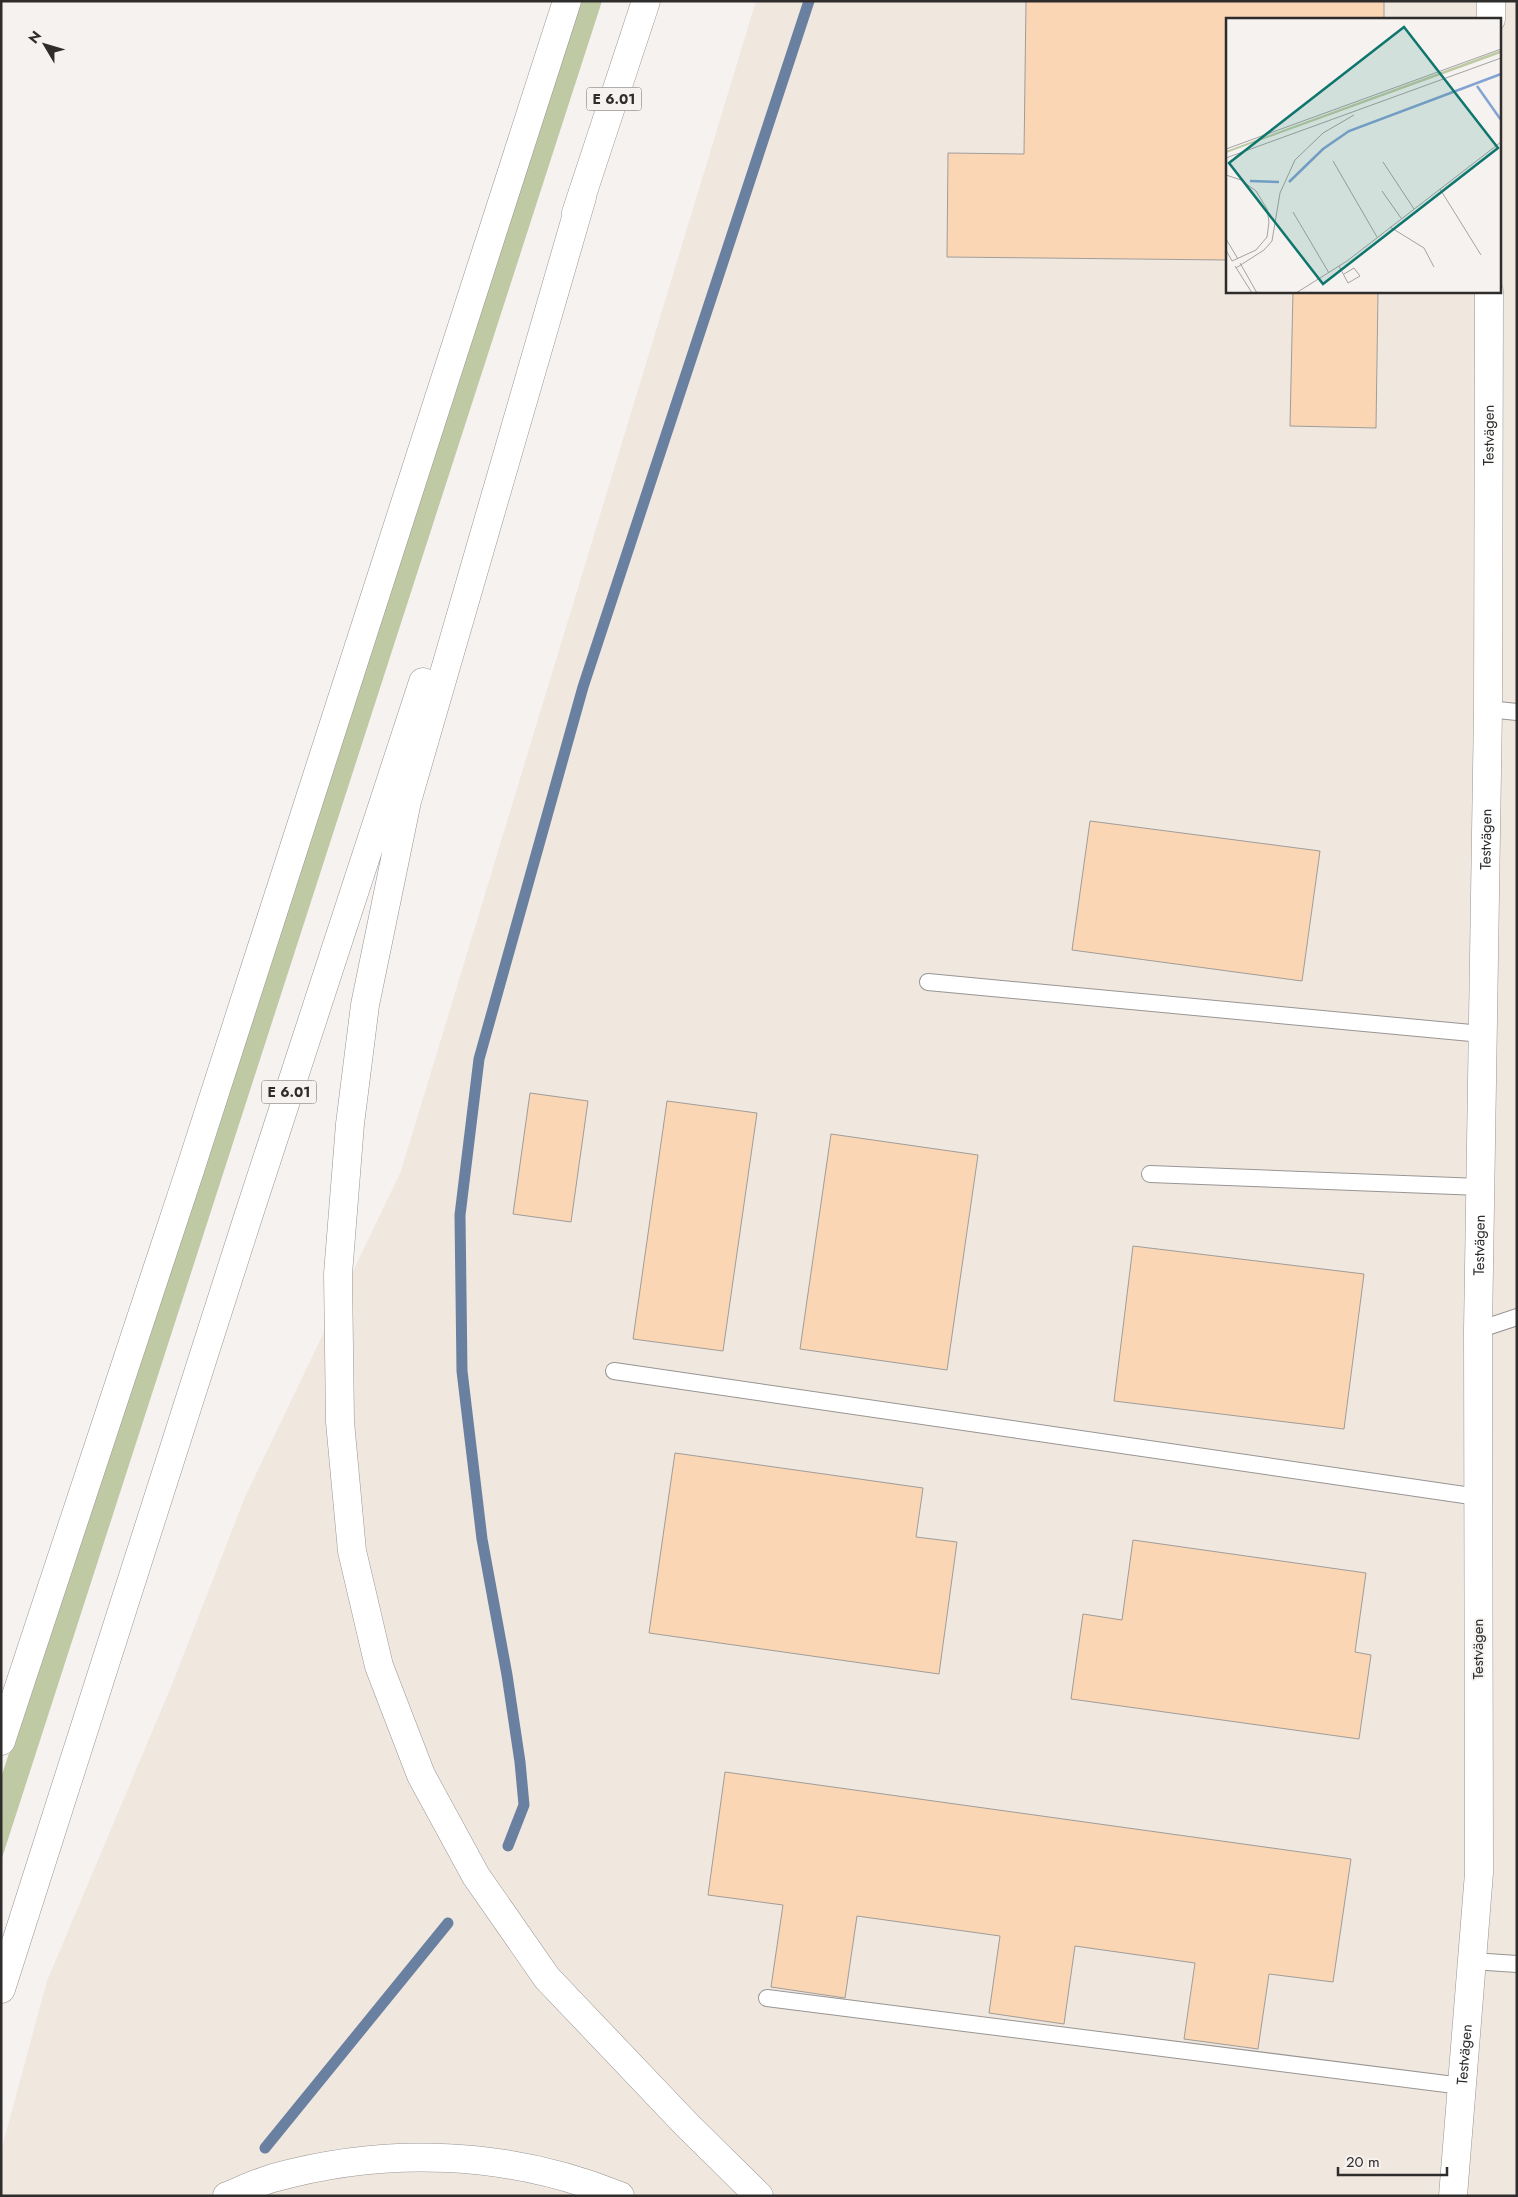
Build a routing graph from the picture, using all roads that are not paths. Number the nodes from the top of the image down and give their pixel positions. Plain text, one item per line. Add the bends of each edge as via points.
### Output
1 (567, 1) edge
2 (646, 1) edge
3 (1491, 1) edge
4 (1491, 18) edge
5 (582, 197) junction
6 (1490, 292) edge
7 (1488, 709) junction
8 (1517, 712) edge
9 (928, 982) dead end
10 (1482, 1034) junction
11 (1150, 1174) dead end
12 (1480, 1187) junction
13 (1517, 1317) edge
14 (1478, 1330) junction
15 (614, 1371) dead end
16 (1478, 1497) junction
17 (24, 1670) junction
18 (1, 1721) edge
19 (1, 1740) edge
20 (1472, 1961) junction
21 (1517, 1964) edge
22 (1, 1989) edge
23 (767, 1998) dead end
24 (1462, 2086) junction
25 (227, 2196) edge
26 (620, 2196) edge
27 (759, 2196) edge
28 (1453, 2196) edge

1 - 17 main road via 190,1170
2 - 5 main road, E 6.01
3 - 4 main road
5 - 22 main road, E 6.01 via 248,1217
5 - 27 main road via 407,801 365,1005 350,1124 338,1274 340,1422 352,1551 379,1666 421,1775 476,1876 546,1978
6 - 7 main road, Testvägen
7 - 8 lane
7 - 10 main road, Testvägen
9 - 10 lane
10 - 12 main road, Testvägen
11 - 12 lane
12 - 14 main road, Testvägen
13 - 14 lane
14 - 16 main road, Testvägen
15 - 16 lane
16 - 20 main road, Testvägen via 1479,1873
17 - 18 main road
17 - 19 main road
20 - 21 lane
20 - 24 main road, Testvägen
23 - 24 lane
24 - 28 main road, Testvägen
25 - 26 main road via 272,2179 342,2163 415,2156 449,2156 533,2169 585,2181

